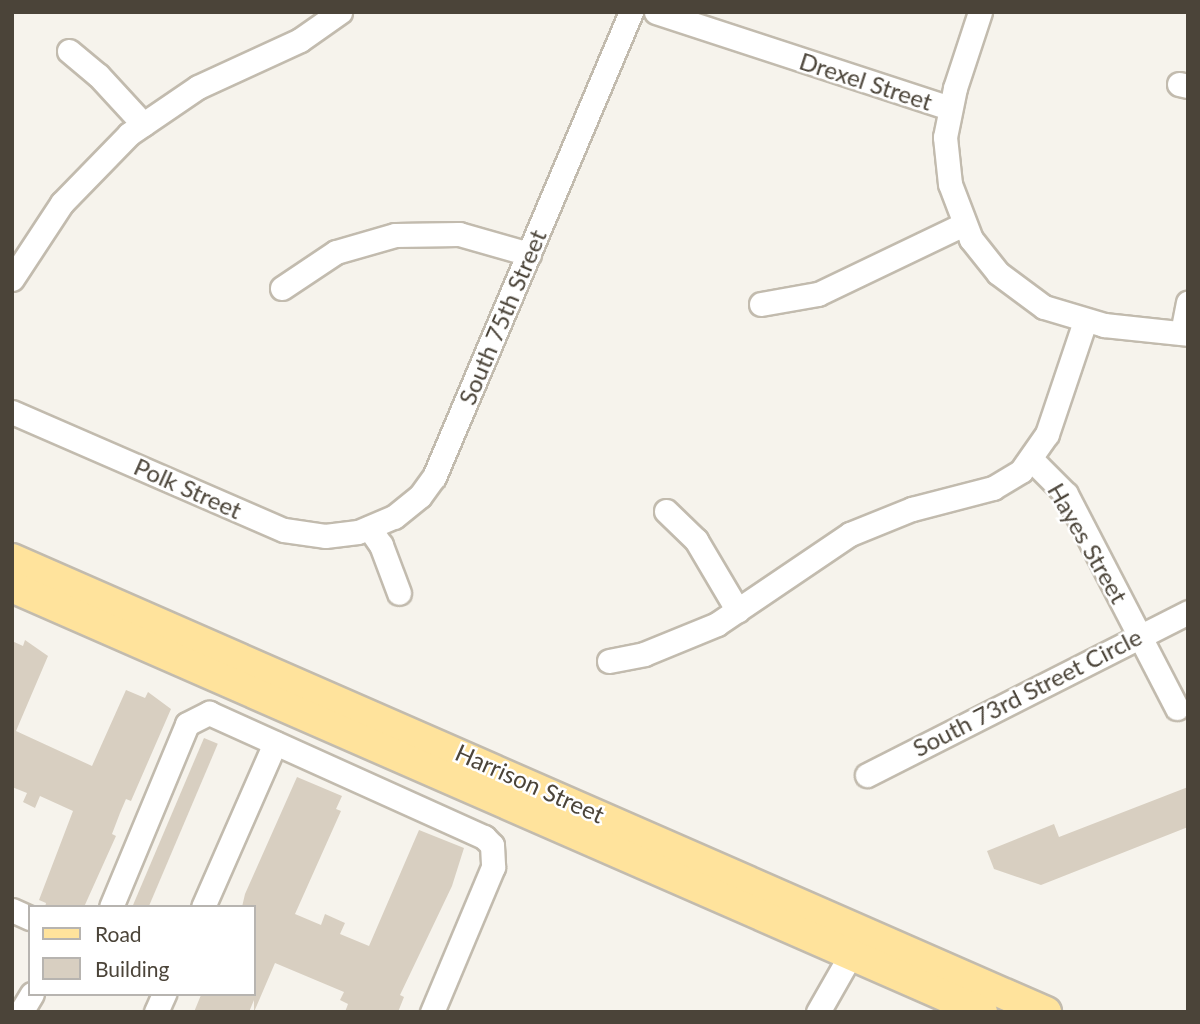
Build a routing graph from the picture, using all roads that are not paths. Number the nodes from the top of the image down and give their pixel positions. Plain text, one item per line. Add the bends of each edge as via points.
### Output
1 (340, 12) edge
2 (631, 12) edge
3 (656, 12) edge
4 (980, 12) edge
5 (69, 51) dead end
6 (950, 108) junction
7 (143, 124) junction
8 (964, 224) junction
9 (529, 254) junction
10 (12, 279) edge
11 (282, 288) dead end
12 (1188, 303) edge
13 (761, 304) dead end
14 (1085, 321) junction
15 (1185, 334) edge
16 (12, 412) edge
17 (1031, 459) junction
18 (666, 511) dead end
19 (369, 528) junction
20 (12, 559) edge
21 (12, 587) edge
22 (399, 593) dead end
23 (738, 611) junction
24 (1188, 612) edge
25 (1140, 634) junction
26 (609, 661) dead end
27 (1177, 708) dead end
28 (275, 743) junction
29 (867, 775) dead end
30 (112, 905) edge
31 (203, 905) edge
32 (12, 910) edge
33 (28, 917) edge
34 (858, 942) junction
35 (31, 996) edge
36 (163, 996) edge
37 (12, 1008) edge
38 (19, 1012) edge
39 (156, 1012) edge
40 (432, 1012) edge
41 (818, 1012) edge
42 (982, 1012) edge
43 (1046, 1012) edge

1 - 7 street via 300,40 198,87
2 - 9 street, South 75th Street
3 - 6 street, Drexel Street
4 - 6 street
5 - 7 street
6 - 8 street, Drexel Street via 947,168
7 - 10 street via 62,203
8 - 13 street via 818,294
8 - 14 street, Drexel Street via 978,249 1012,286 1044,307
9 - 11 street via 459,234 395,235 336,252
9 - 19 street, South 75th Street via 434,477 406,509
12 - 15 street
14 - 15 street, Drexel Street
14 - 17 street via 1047,434
16 - 19 street, Polk Street via 284,530 324,536
17 - 23 street via 993,488 912,509 850,534
17 - 25 street, Hayes Street via 1066,494
18 - 23 street via 696,540
19 - 22 street via 381,545
20 - 34 main road, Harrison Street
21 - 34 main road, Harrison Street
23 - 26 street via 677,642
24 - 25 street, South 73rd Street Circle
25 - 27 street, Hayes Street
25 - 29 street, South 73rd Street Circle
28 - 30 street via 209,713 187,724
28 - 31 street
28 - 40 street via 484,836 492,845 492,867
32 - 33 street
34 - 41 street
34 - 42 main road, Harrison Street
34 - 43 main road, Harrison Street
35 - 38 street
36 - 39 street
37 - 38 street

